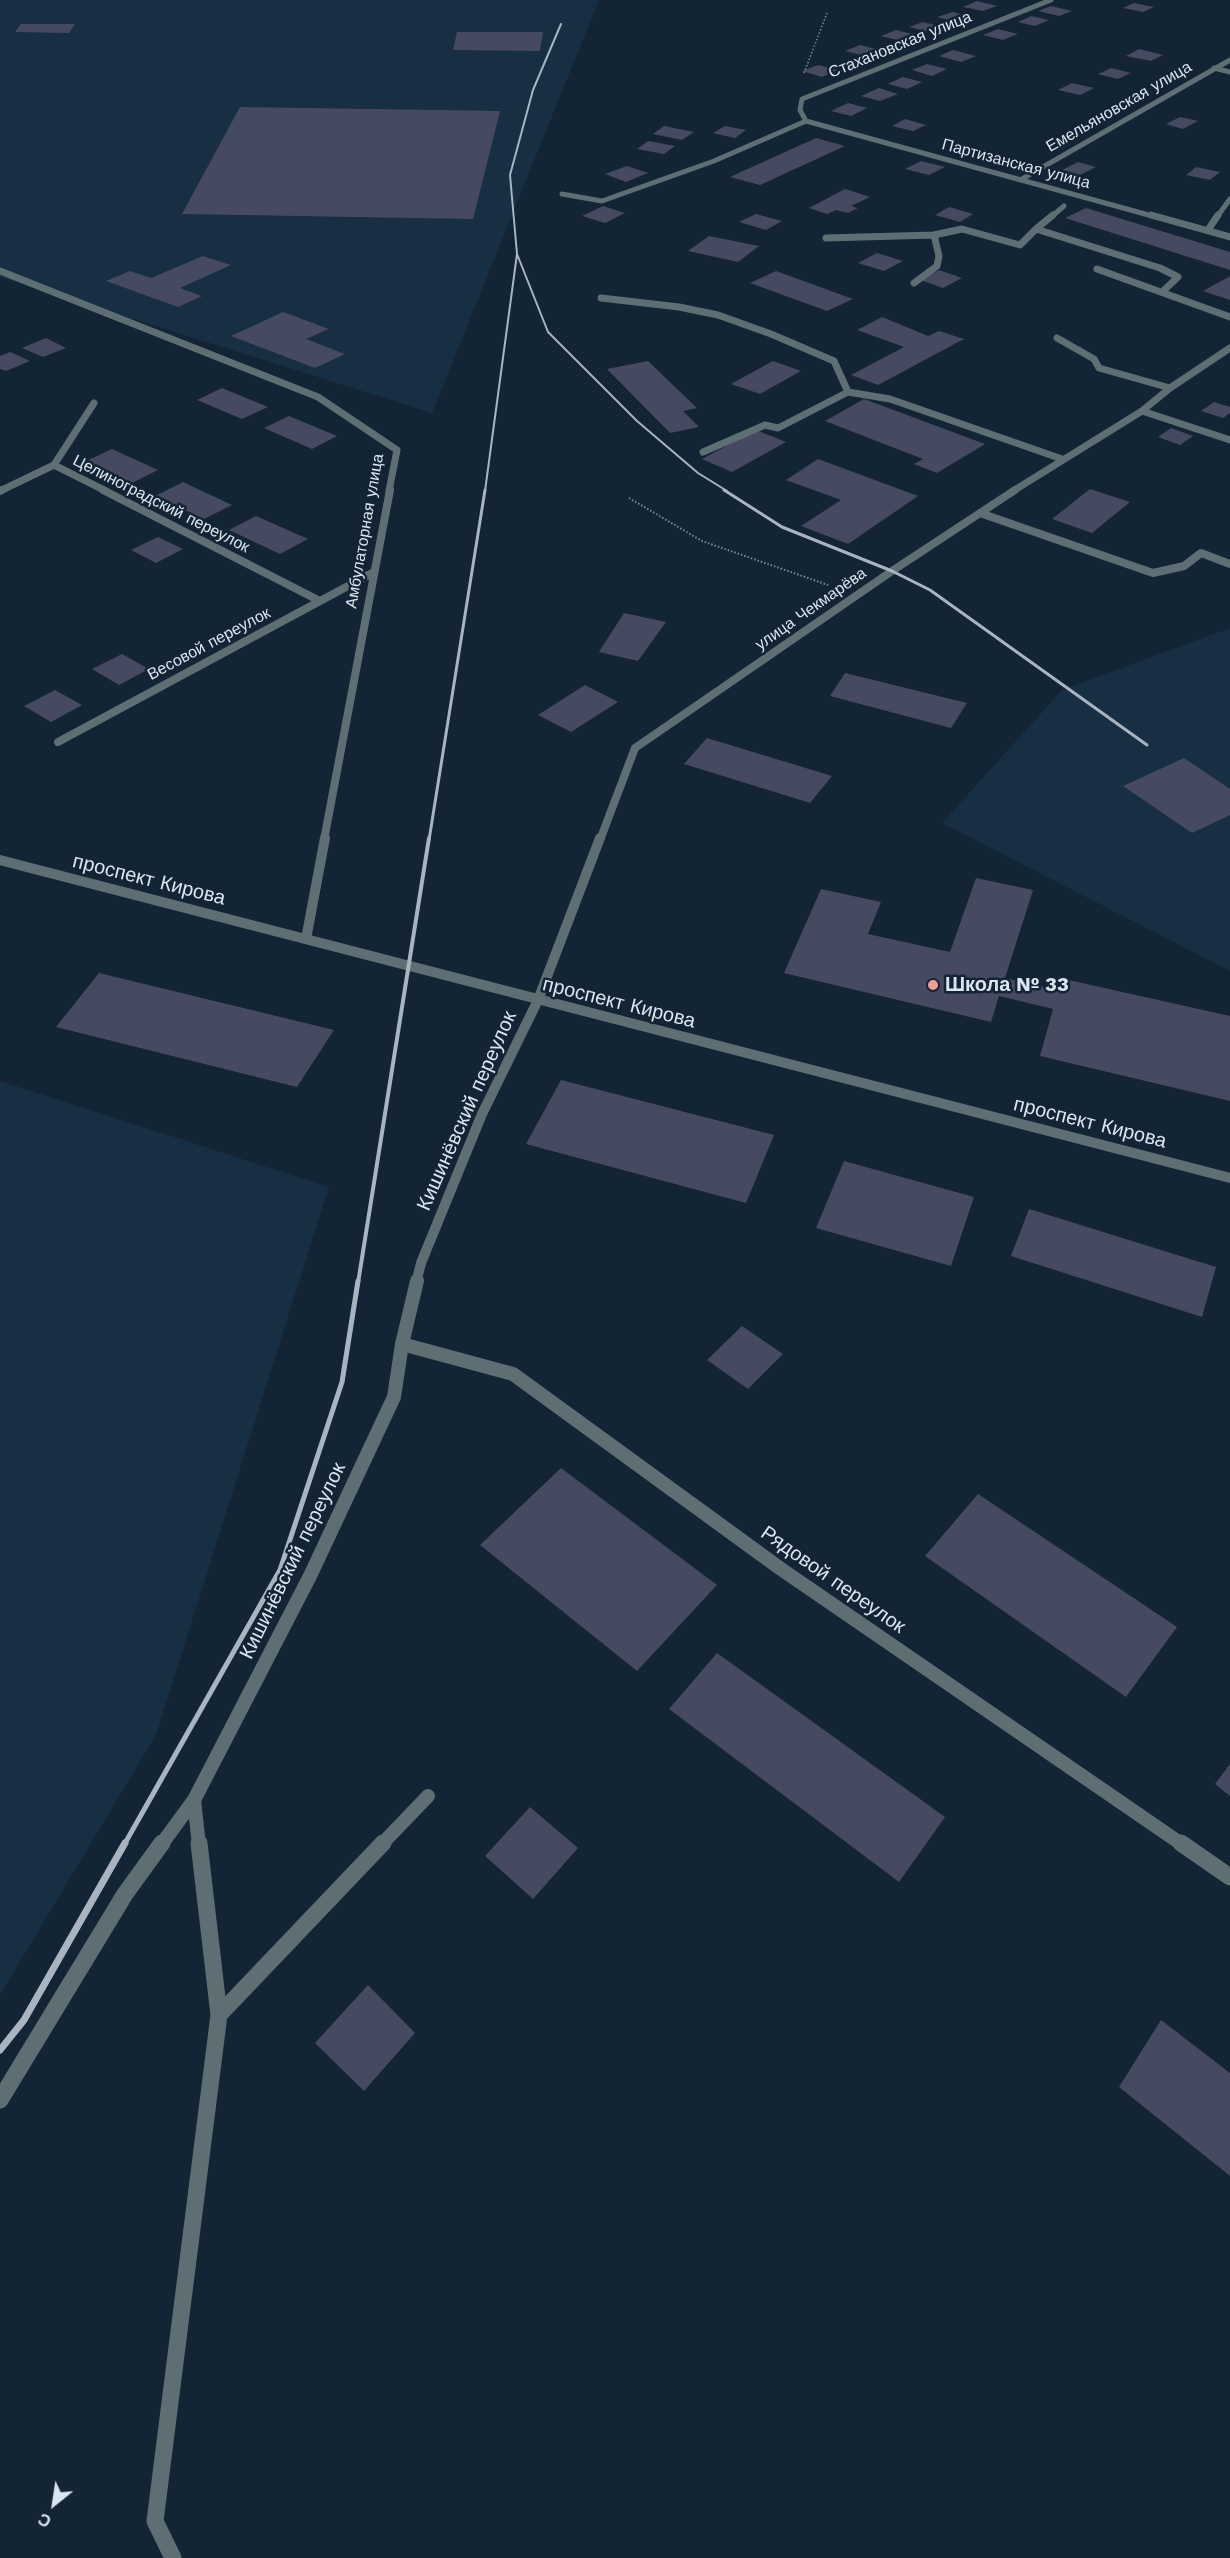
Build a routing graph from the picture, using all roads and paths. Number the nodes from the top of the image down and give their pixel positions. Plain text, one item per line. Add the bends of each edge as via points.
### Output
1 (1052, 0) edge
2 (827, 13) dead end
3 (1230, 60) edge
4 (1214, 68) junction
5 (1230, 72) edge
6 (802, 99) junction
7 (806, 120) junction
8 (1022, 180) junction
9 (562, 194) dead end
10 (1230, 199) edge
11 (1064, 206) dead end
12 (1036, 229) junction
13 (1208, 230) junction
14 (934, 235) junction
15 (1230, 237) edge
16 (826, 238) dead end
17 (1097, 269) dead end
18 (0, 271) edge
19 (914, 283) dead end
20 (1162, 292) junction
21 (602, 298) dead end
22 (1230, 317) edge
23 (1057, 338) dead end
24 (1228, 352) edge
25 (1170, 388) junction
26 (848, 392) junction
27 (94, 403) dead end
28 (1142, 411) junction
29 (1230, 440) edge
30 (703, 452) dead end
31 (1062, 459) junction
32 (54, 465) junction
33 (0, 491) edge
34 (629, 498) dead end
35 (980, 513) junction
36 (1230, 564) edge
37 (374, 572) junction
38 (858, 595) junction
39 (320, 601) junction
40 (58, 742) dead end
41 (0, 860) edge
42 (306, 939) junction
43 (538, 1000) junction
44 (1230, 1178) edge
45 (402, 1344) junction
46 (428, 1796) dead end
47 (194, 1800) junction
48 (1230, 1876) edge
49 (219, 2015) junction
50 (0, 2100) edge
51 (173, 2558) edge

1 - 6 street, Стахановская улица
2 - 6 path via 799,85
3 - 4 street, Емельяновская улица
4 - 5 street
4 - 8 street, Емельяновская улица
6 - 7 street via 800,110
7 - 8 street, Партизанская улица
7 - 9 street via 714,160 602,201
8 - 13 street, Партизанская улица
10 - 13 street
11 - 12 street
12 - 14 street via 1020,245 962,229
12 - 20 street via 1178,277
13 - 15 street, Партизанская улица
14 - 16 street
14 - 19 street via 937,266
17 - 20 street
18 - 37 street, Амбулаторная улица via 318,397 397,450
20 - 22 street
21 - 26 street via 718,315 771,334 834,361
23 - 25 street via 1094,359 1099,368
24 - 25 street, улица Чекмарёва
25 - 28 street, улица Чекмарёва
26 - 30 street via 778,428 765,425
26 - 31 street via 890,399
27 - 32 street, Целиноградский переулок
28 - 29 street
28 - 31 street, улица Чекмарёва
31 - 35 street, улица Чекмарёва
32 - 33 street
32 - 39 street, Целиноградский переулок
34 - 38 path via 702,541
35 - 36 street via 1153,573 1185,566 1201,553
35 - 38 street, улица Чекмарёва
37 - 39 street, Весовой переулок
37 - 42 street, Амбулаторная улица
38 - 43 street, улица Чекмарёва via 635,748
39 - 40 street, Весовой переулок
41 - 42 street, проспект Кирова
42 - 43 street, проспект Кирова
43 - 44 street, проспект Кирова
43 - 45 street, Кишинёвский переулок via 482,1114 421,1263
45 - 47 street, Кишинёвский переулок via 394,1397 310,1576
45 - 48 street, Рядовой переулок via 513,1374 781,1569
46 - 49 street
47 - 49 street
47 - 50 street, Кишинёвский переулок via 125,1894
49 - 51 street via 155,2521

